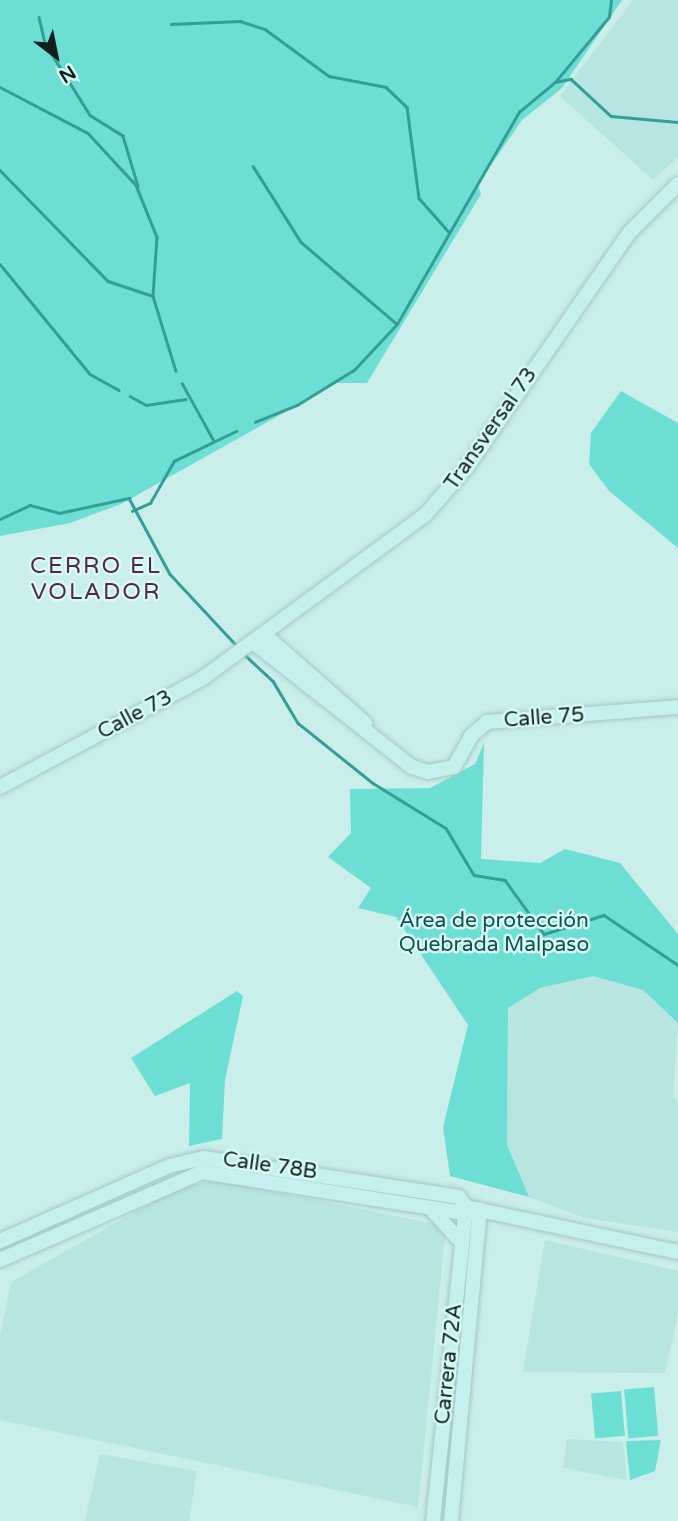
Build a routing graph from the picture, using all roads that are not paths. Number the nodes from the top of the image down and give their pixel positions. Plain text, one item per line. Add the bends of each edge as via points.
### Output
1 (678, 184) edge
2 (292, 615) junction
3 (255, 641) junction
4 (280, 646) junction
5 (307, 676) junction
6 (678, 707) edge
7 (0, 787) edge
8 (365, 1182) junction
9 (335, 1190) junction
10 (429, 1207) junction
11 (473, 1208) junction
12 (505, 1214) junction
13 (35, 1229) junction
14 (0, 1231) edge
15 (477, 1236) junction
16 (0, 1241) edge
17 (461, 1242) junction
18 (678, 1252) edge
19 (0, 1259) edge
20 (433, 1521) edge
21 (451, 1521) edge

1 - 2 main road, Transversal 73 via 630,232 440,500
2 - 3 main road, Transversal 73
2 - 4 main road
3 - 4 main road, Calle 75
3 - 5 main road, Calle 75
3 - 7 main road, Calle 73 via 151,708
4 - 5 main road, Calle 75
5 - 6 main road, Calle 75 via 412,767 441,773 459,762 471,736 487,722
8 - 9 main road
8 - 11 main road, Calle 78B via 459,1197
8 - 13 main road, Calle 78B via 204,1158 169,1166
9 - 10 main road, Calle 78B
9 - 19 main road, Calle 78B via 202,1172
10 - 11 main road, Calle 78B via 457,1212
10 - 17 main road
11 - 12 main road, Calle 78B
11 - 15 main road, Carrera 72A
11 - 17 main road, Carrera 72A
12 - 15 main road
12 - 18 main road, Calle 78B
13 - 14 main road
13 - 16 main road, Calle 78B
15 - 21 main road, Carrera 72A
16 - 19 main road
17 - 20 main road, Carrera 72A

